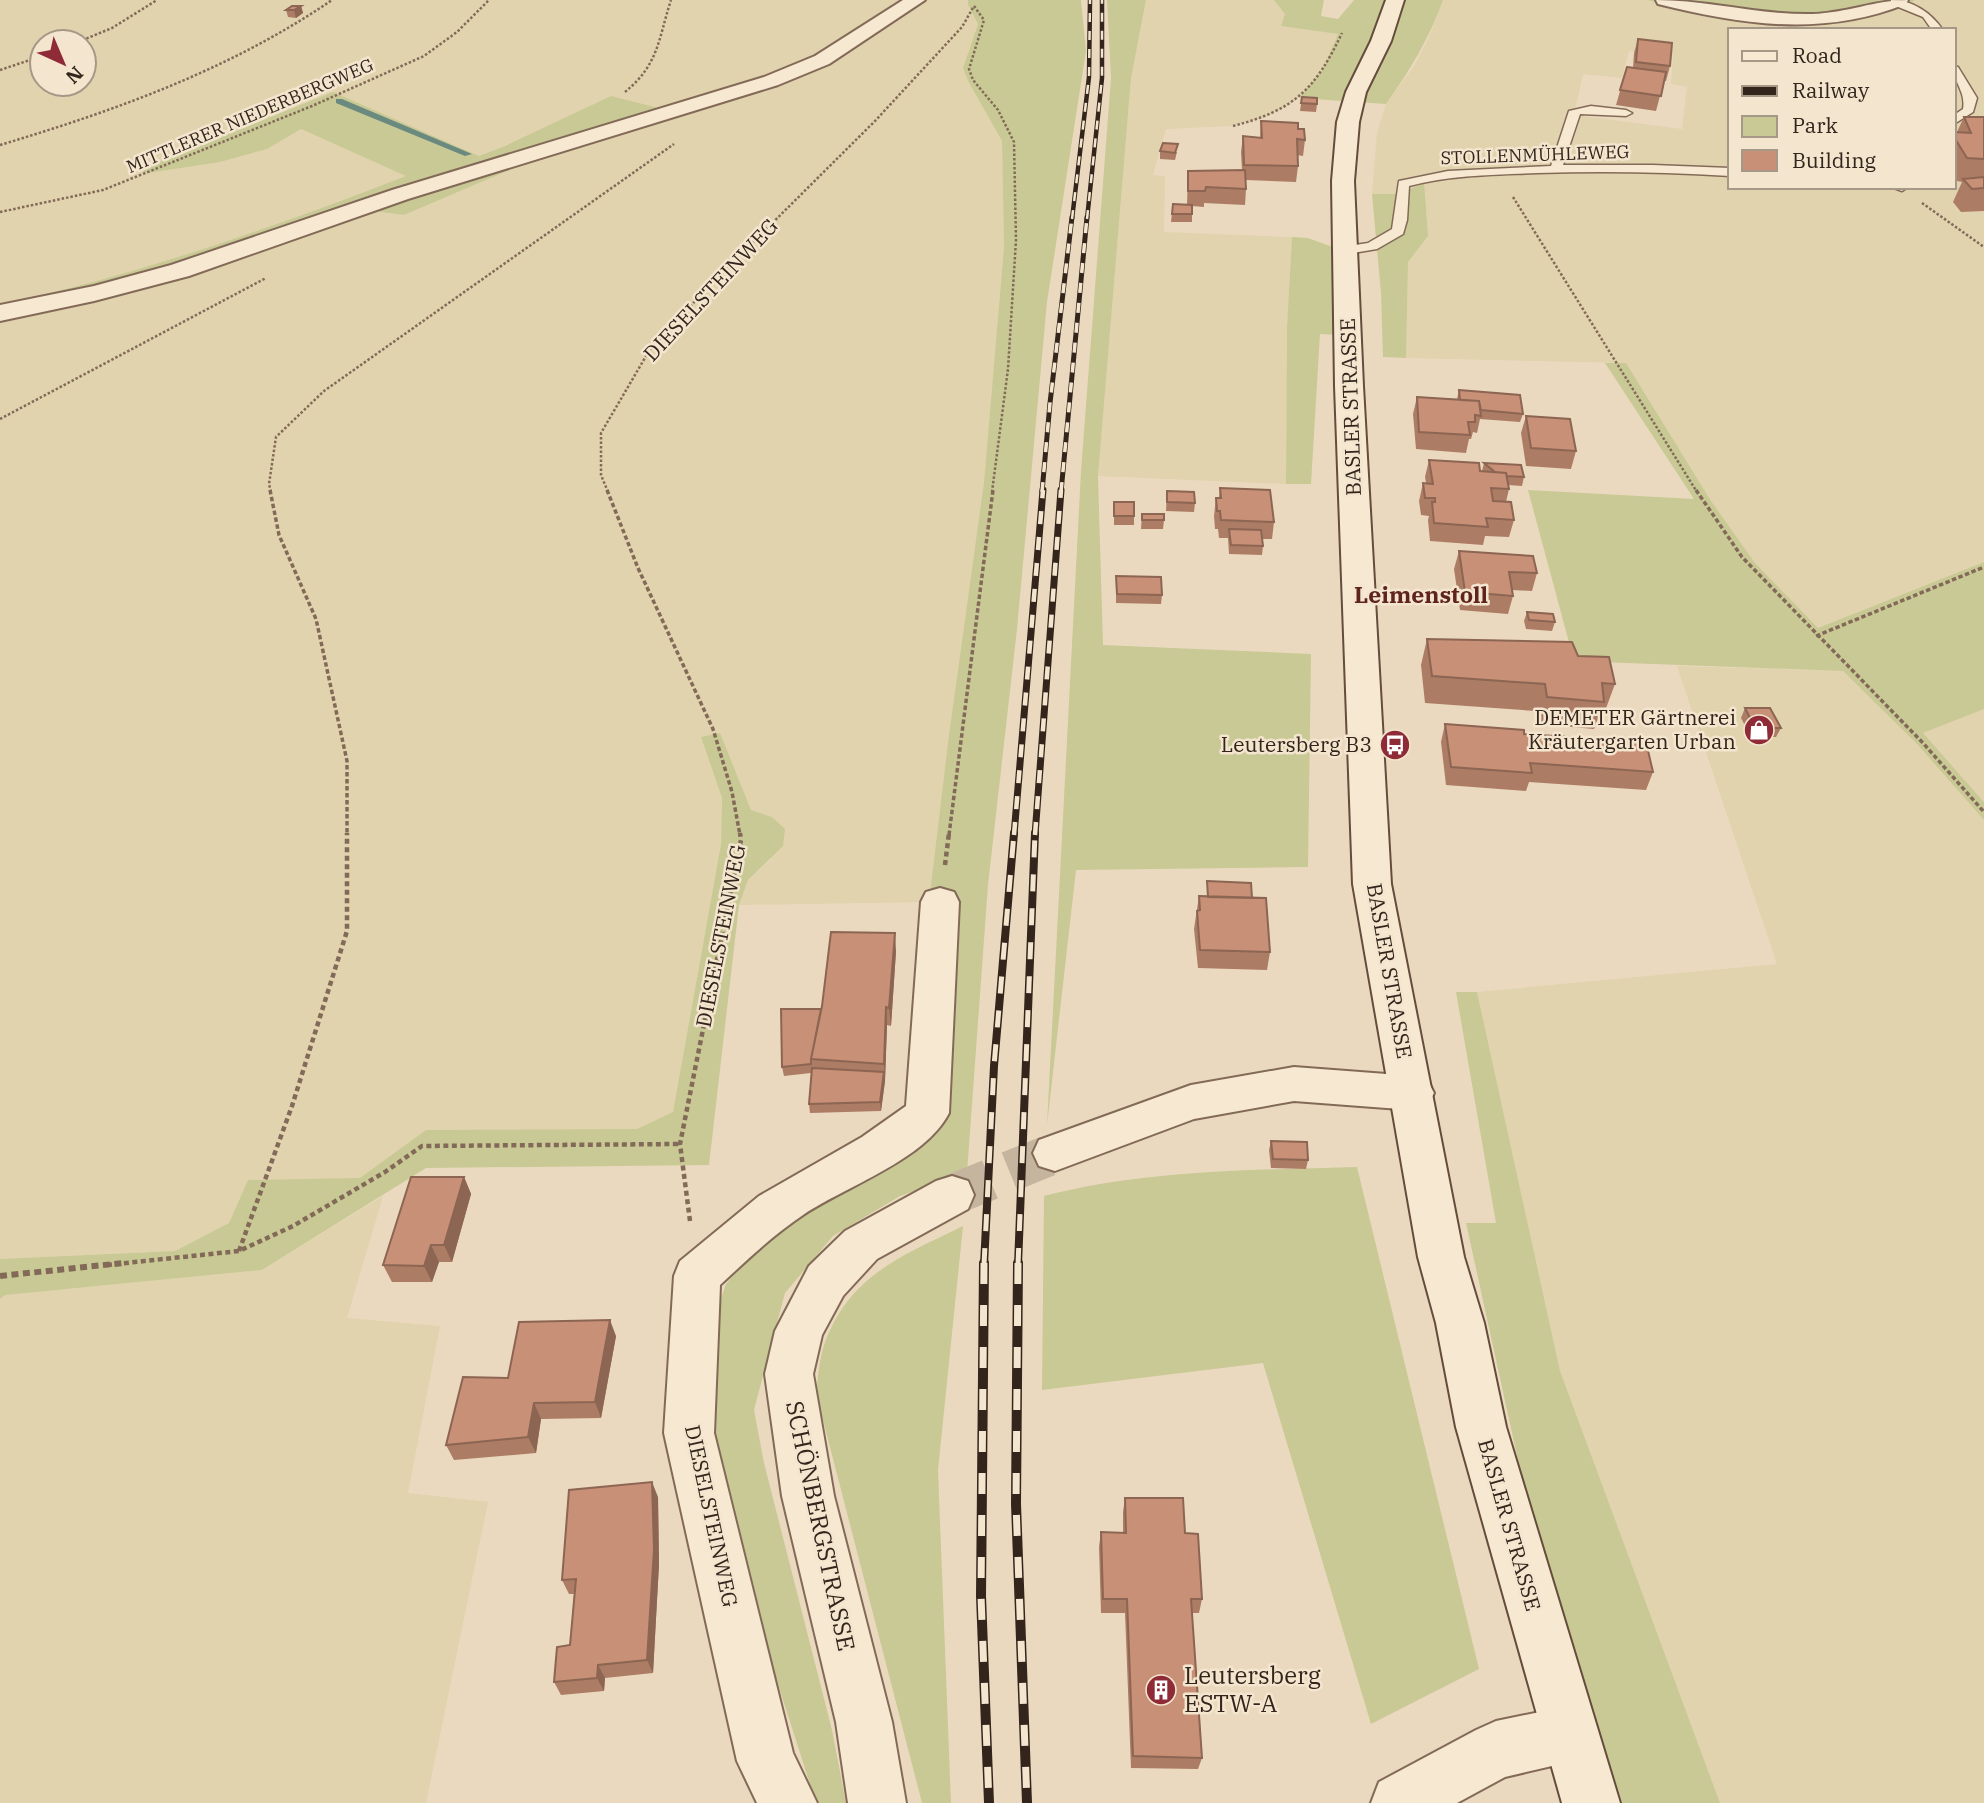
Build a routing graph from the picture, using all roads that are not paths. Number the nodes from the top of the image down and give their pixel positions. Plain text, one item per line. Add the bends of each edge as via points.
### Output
1 (915, 0) edge
2 (1395, 0) edge
3 (1665, 0) edge
4 (1897, 1) edge
5 (1937, 28) edge
6 (1956, 72) edge
7 (1971, 98) junction
8 (1984, 101) edge
9 (1626, 113) edge
10 (1956, 120) edge
11 (1556, 169) junction
12 (1728, 172) edge
13 (1347, 250) junction
14 (0, 313) edge
15 (940, 902) road end
16 (1413, 1093) junction
17 (1055, 1153) tunnel mouth
18 (952, 1195) tunnel mouth
19 (1569, 1734) junction
20 (788, 1803) edge
21 (877, 1803) edge
22 (1400, 1803) edge
23 (1591, 1803) edge

1 - 14 street via 822,60 771,81 464,179 389,198 153,279
2 - 13 street, BASLER STRASSE via 1348,122 1343,181
3 - 4 street via 1760,16 1817,18 1874,10
4 - 5 lane via 1927,15
6 - 7 lane
7 - 8 lane
7 - 10 lane via 1969,110
9 - 11 lane via 1575,111
11 - 12 lane, STOLLENMÜHLEWEG
11 - 13 lane, STOLLENMÜHLEWEG via 1425,177 1403,184 1398,231 1372,246
13 - 16 street, BASLER STRASSE via 1372,884
15 - 20 street, DIESELSTEINWEG via 927,1113 882,1149 789,1200 697,1276 689,1433 766,1761
16 - 17 street via 1281,1086 1191,1102
16 - 19 street, BASLER STRASSE via 1441,1257 1481,1427
18 - 21 street, SCHÖNBERGSTRASSE via 861,1245 826,1281 799,1331 789,1374 808,1496 864,1722
19 - 22 street via 1496,1750
19 - 23 street, BASLER STRASSE

